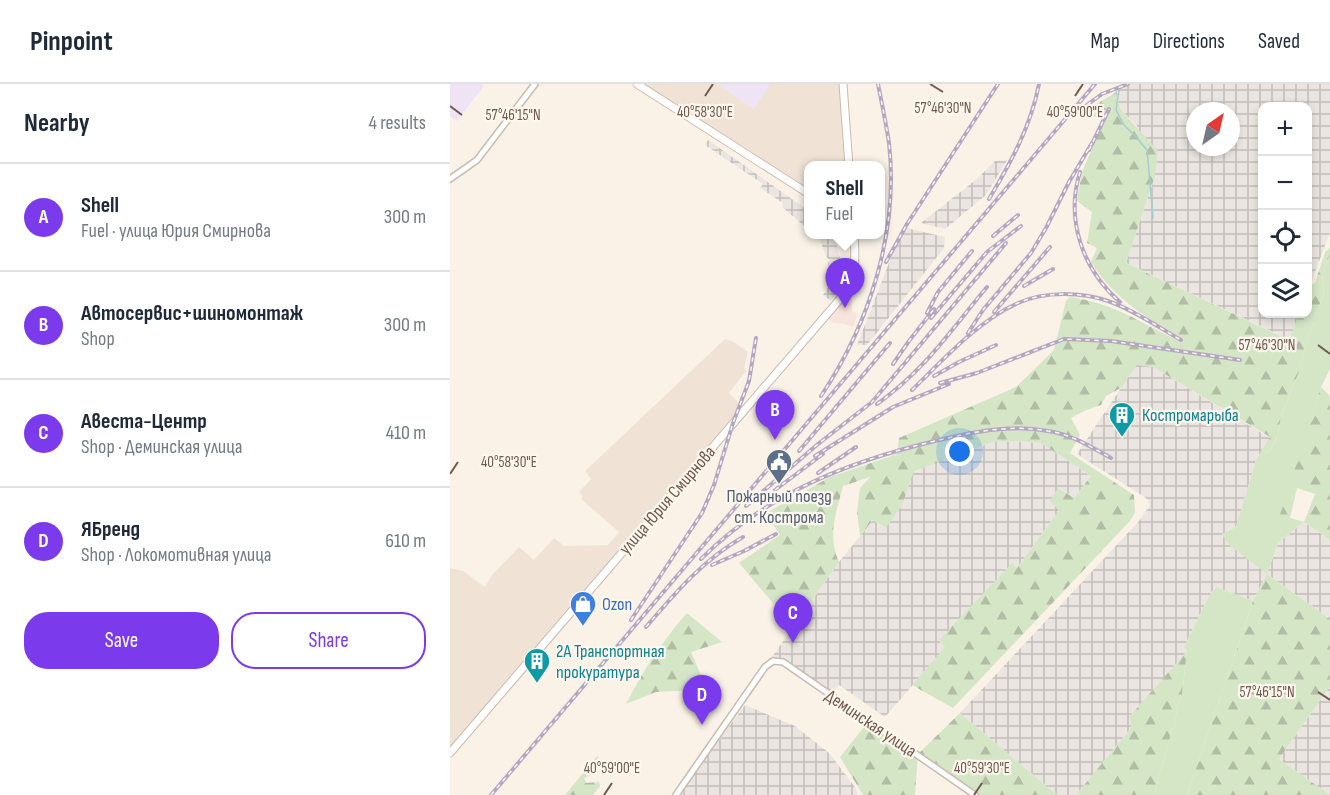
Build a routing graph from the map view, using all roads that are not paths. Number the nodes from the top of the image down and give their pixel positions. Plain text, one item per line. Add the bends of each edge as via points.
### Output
1 (535, 84) edge
2 (637, 84) edge
3 (843, 84) edge
4 (849, 161) edge
5 (450, 179) edge
6 (804, 191) edge
7 (854, 239) edge
8 (450, 753) edge
9 (676, 795) edge
10 (975, 795) edge

1 - 5 street via 477,160
2 - 6 main road
3 - 4 main road
7 - 8 main road, улица Юрия Смирнова via 854,274 840,299
9 - 10 street, Деминская улица via 773,661 783,662

